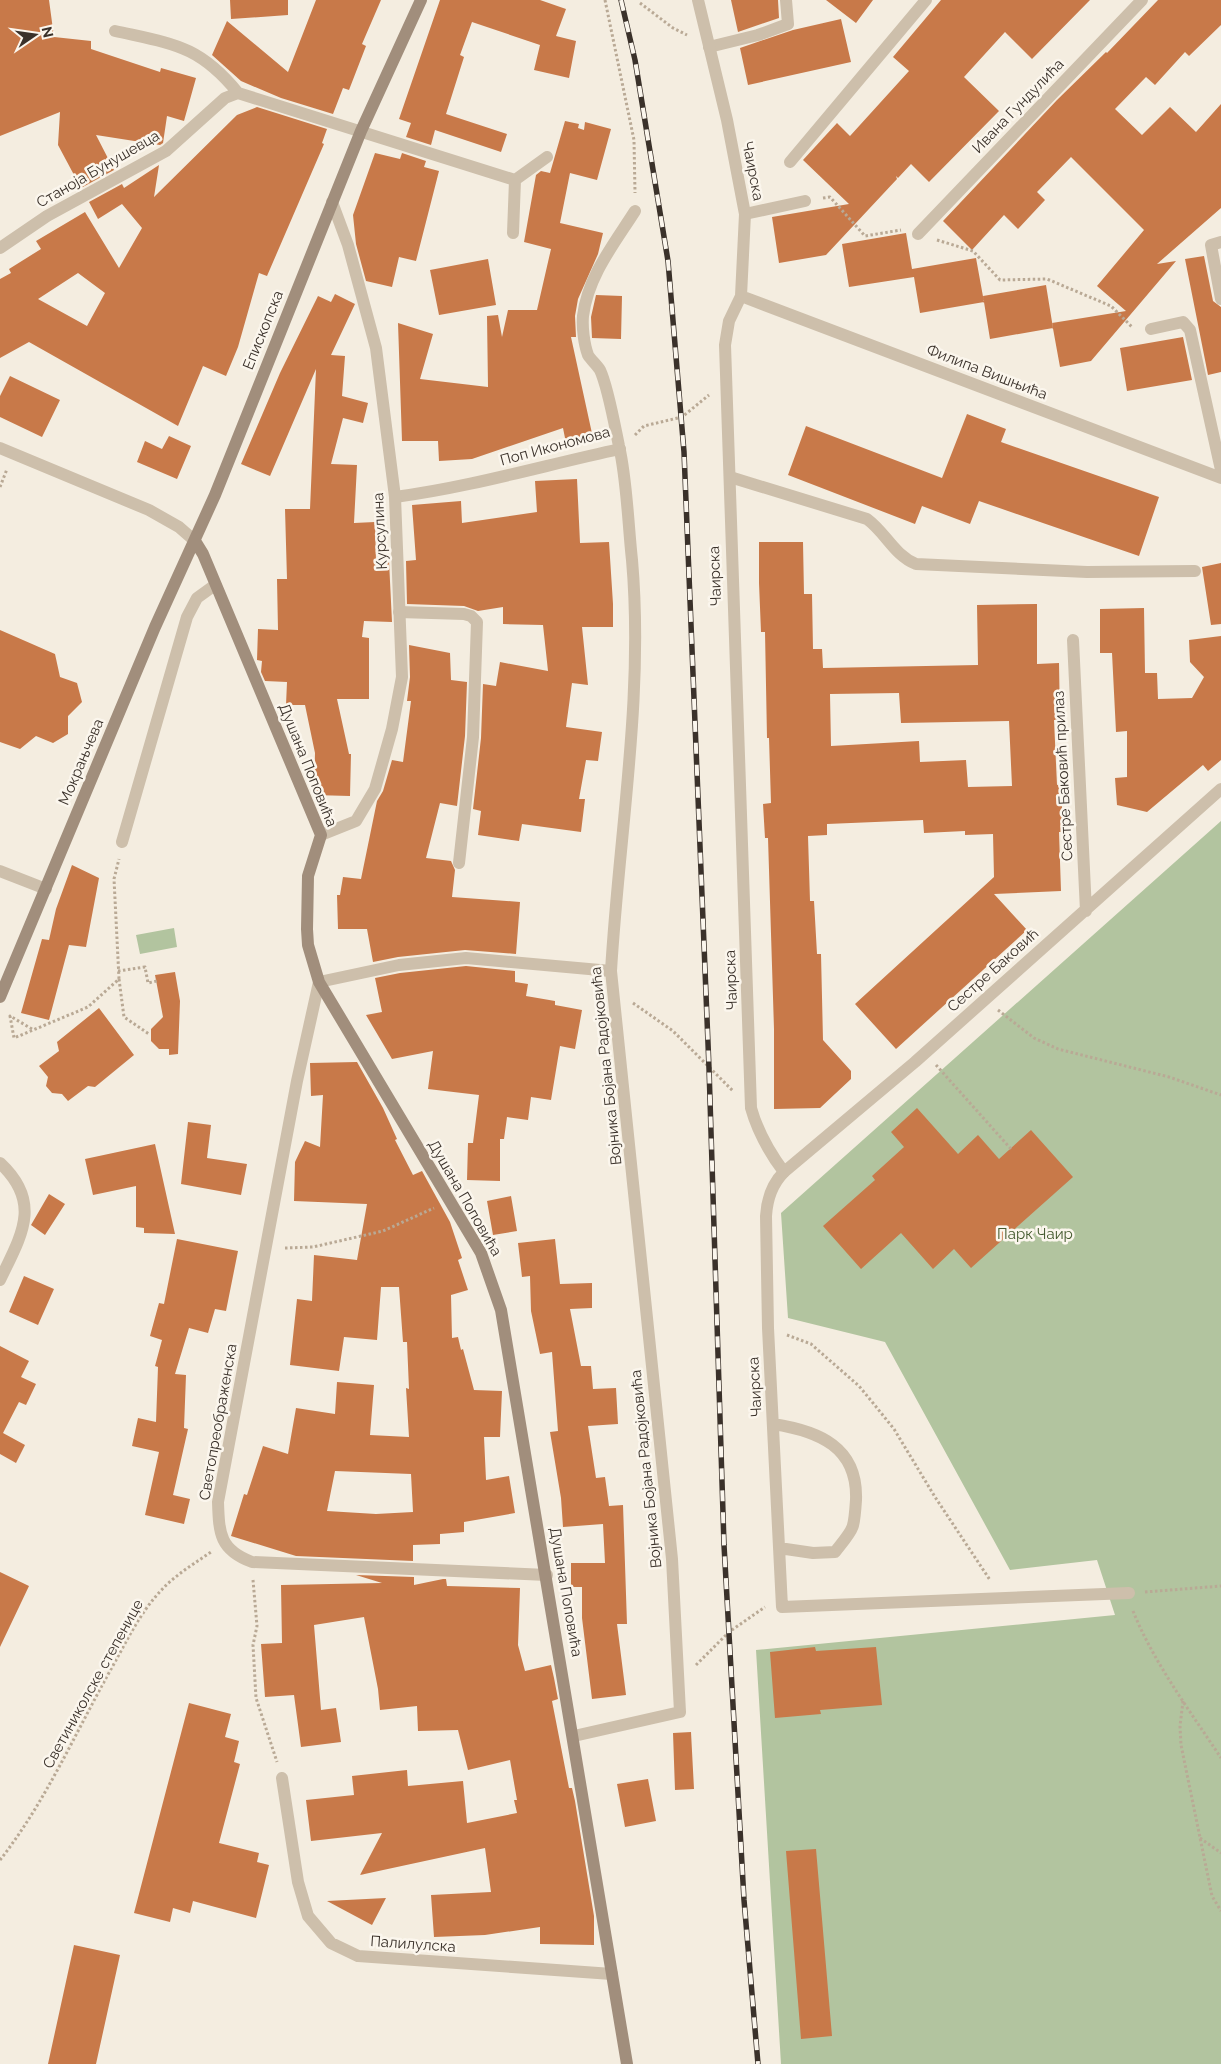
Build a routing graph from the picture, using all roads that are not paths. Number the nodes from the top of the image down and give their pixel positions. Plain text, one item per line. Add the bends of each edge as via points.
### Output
1 (420, 0) edge
2 (698, 0) edge
3 (786, 0) edge
4 (926, 0) edge
5 (1142, 0) edge
6 (116, 31) dead end
7 (709, 46) junction
8 (238, 93) junction
9 (361, 131) junction
10 (547, 158) dead end
11 (790, 162) dead end
12 (515, 180) junction
13 (805, 201) road end
14 (332, 202) junction
15 (635, 211) road end
16 (745, 214) junction
17 (922, 230) road end
18 (513, 233) dead end
19 (1221, 242) edge
20 (0, 248) edge
21 (740, 296) junction
22 (1221, 299) edge
23 (1151, 329) road end
24 (0, 448) edge
25 (620, 449) junction
26 (1221, 470) edge
27 (730, 478) junction
28 (1221, 478) edge
29 (395, 497) junction
30 (195, 541) junction
31 (1195, 571) dead end
32 (215, 585) junction
33 (399, 612) junction
34 (1073, 640) dead end
35 (1221, 789) edge
36 (322, 834) junction
37 (122, 842) road end
38 (459, 863) dead end
39 (0, 871) edge
40 (46, 889) junction
41 (1086, 911) junction
42 (611, 971) junction
43 (320, 982) junction
44 (0, 998) edge
45 (0, 1163) edge
46 (784, 1172) junction
47 (0, 1280) edge
48 (773, 1424) junction
49 (779, 1548) junction
50 (547, 1575) junction
51 (1129, 1594) road end
52 (574, 1736) junction
53 (282, 1778) road end
54 (612, 1974) junction
55 (627, 2064) edge

1 - 9 street, Епископска
2 - 7 street, Чаирска
3 - 7 street via 788,24 758,35
4 - 11 street
5 - 17 street, Ивана Гундулића
6 - 8 street via 178,45 220,71
7 - 16 street, Чаирска
8 - 9 street
8 - 20 street, Станоја Бунушевца via 225,98 166,151 47,216
9 - 12 street
9 - 14 street, Епископска
10 - 12 street
12 - 18 street
13 - 16 street
14 - 29 street, Курсулина via 348,245 376,348
14 - 30 street, Епископска
15 - 25 street, Поп Икономова via 599,267 589,290 583,317 588,355 600,370
16 - 21 street, Чаирска
19 - 22 street via 1211,245
21 - 27 street, Чаирска via 726,337
21 - 28 street, Филипа Вишњића
23 - 26 street via 1183,322 1190,330
24 - 30 street via 149,510 179,527
25 - 29 street, Поп Икономова via 475,484
25 - 42 street, Војника Бојана Радојковића via 632,561 635,698
27 - 31 street via 867,520 882,531 900,556 916,564 1087,572
27 - 46 street, Чаирска via 752,1108 756,1126
29 - 33 street, Курсулина
30 - 32 street, Душана Поповића
30 - 40 street, Мокрањчева via 155,627
32 - 36 street, Душана Поповића
32 - 37 street via 197,598 187,617
33 - 36 street, Курсулина via 402,677 375,789 356,821
33 - 38 street via 464,614 477,622 472,737
34 - 41 street, Сестре Баковић прилаз
35 - 41 street, Сестре Баковић
36 - 43 street, Душана Поповића via 308,876 307,929 308,945
39 - 40 street
40 - 44 street, Мокрањчева
41 - 46 street, Сестре Баковић
42 - 43 street via 466,958 399,965
42 - 52 street, Војника Бојана Радојковића via 672,1558 680,1712
43 - 50 street, Душана Поповића via 480,1253 501,1310
43 - 50 street, Светопреображенска via 297,1081 218,1502 218,1526 224,1544 236,1556 252,1562
45 - 47 street via 17,1180 26,1204 26,1216 20,1238
46 - 48 street, Чаирска via 776,1180 766,1203
48 - 49 street, Чаирска
48 - 49 street via 804,1429 826,1439 847,1458 856,1484 854,1529 836,1552 813,1553
49 - 51 street, Чаирска via 782,1607
50 - 52 street, Душана Поповића
52 - 54 street, Душана Поповића
53 - 54 street, Палилулска via 300,1891 308,1916 331,1943 358,1956
54 - 55 street, Душана Поповића

